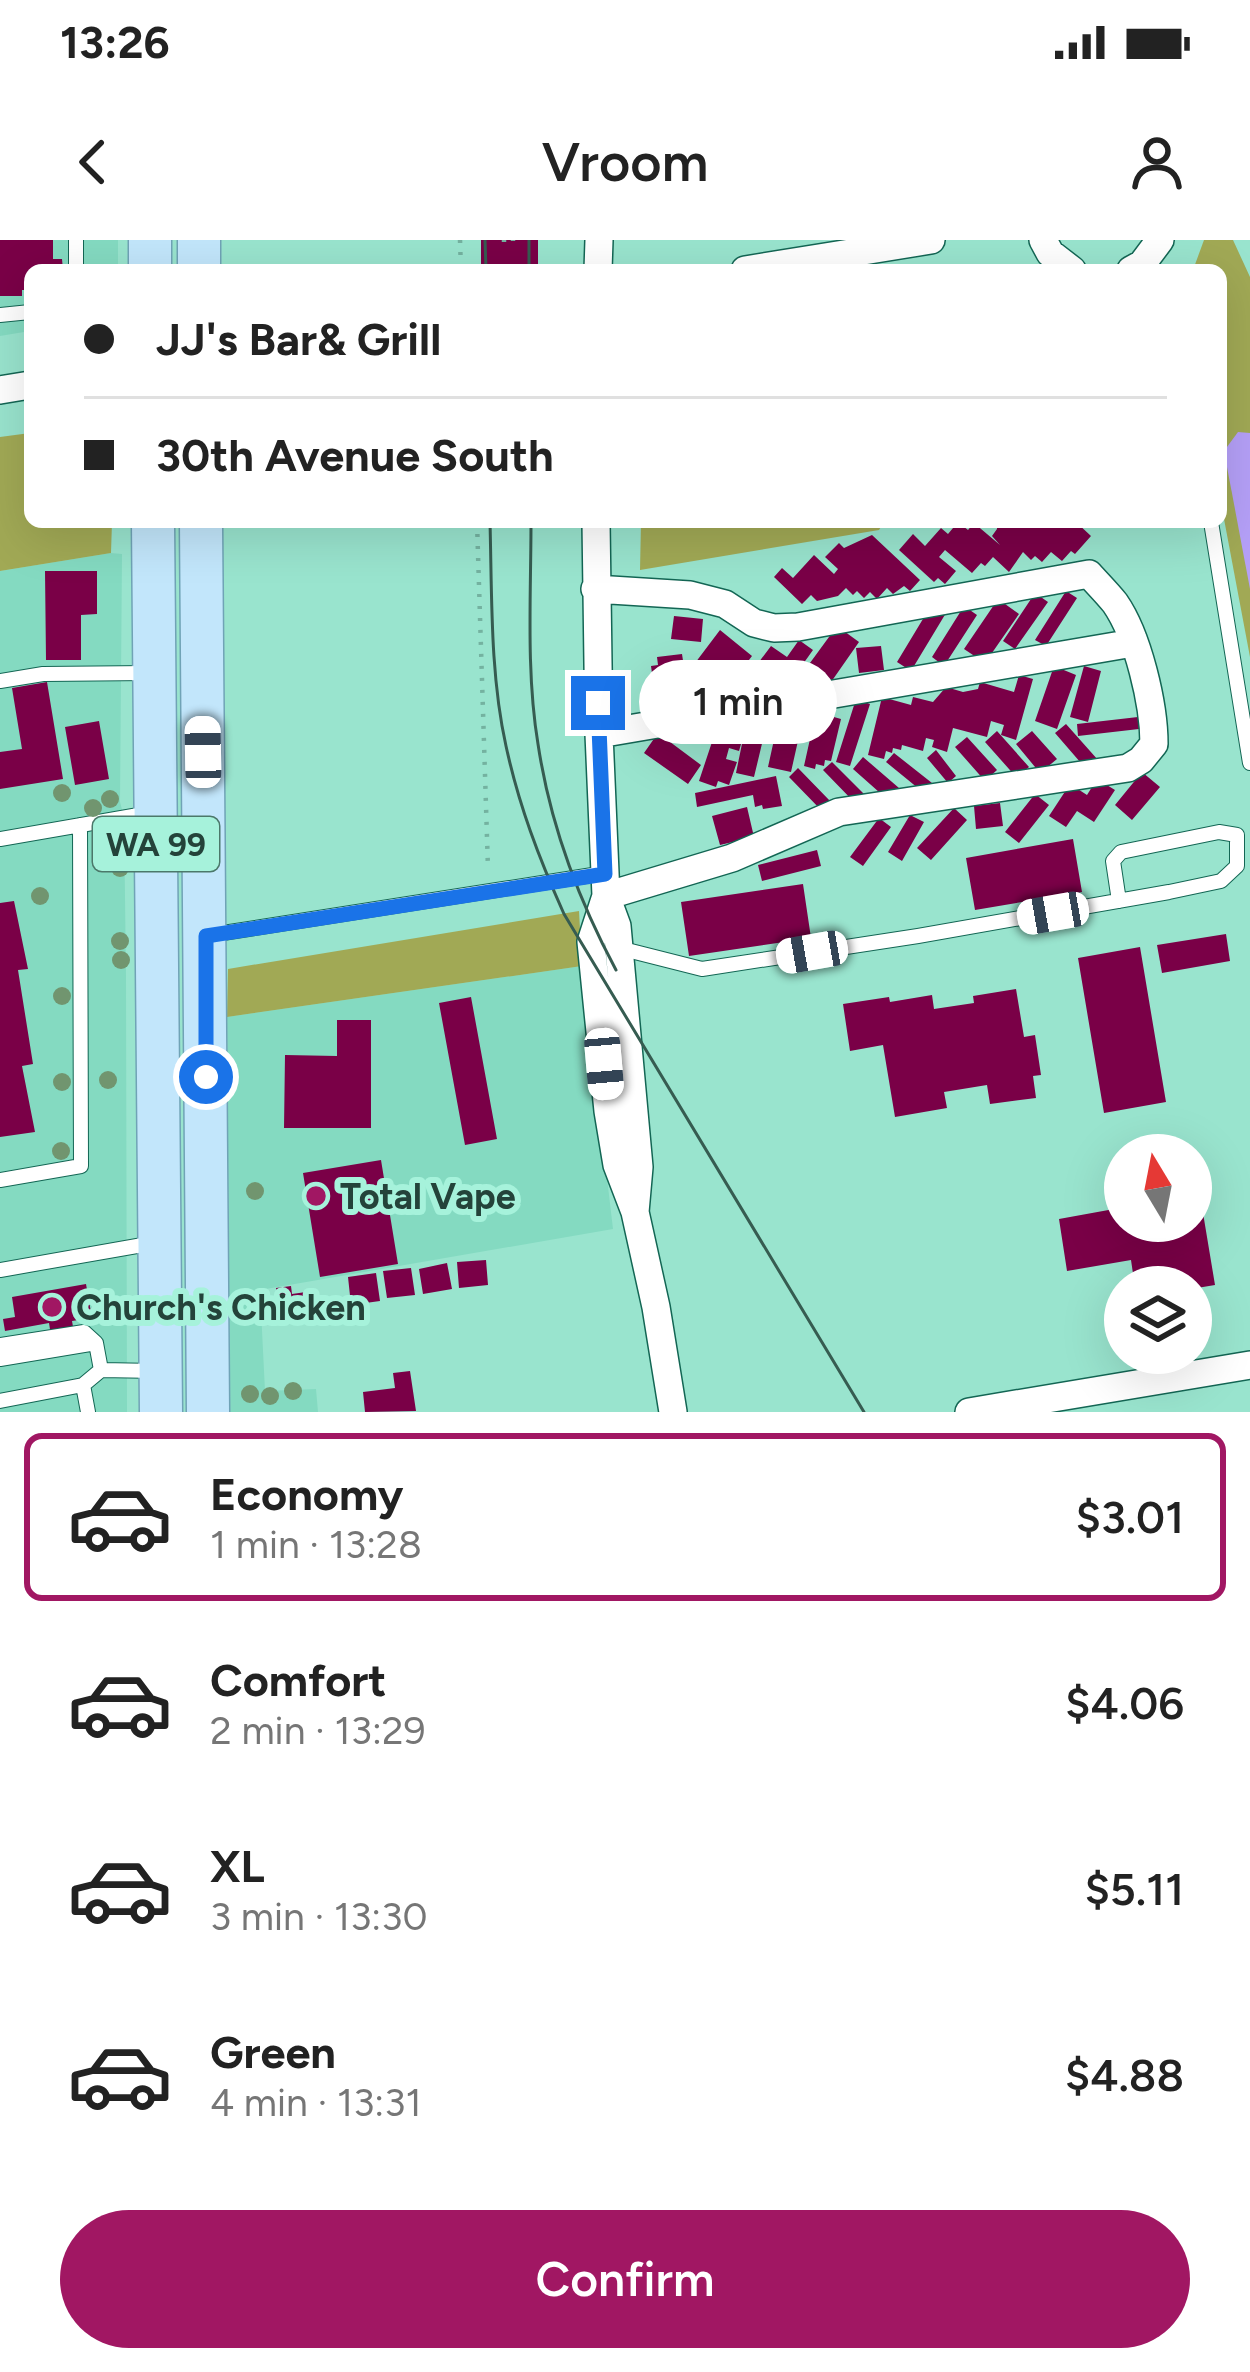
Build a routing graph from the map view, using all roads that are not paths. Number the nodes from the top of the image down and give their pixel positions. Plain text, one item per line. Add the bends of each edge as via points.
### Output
1 (932, 240) edge
2 (1043, 240) edge
3 (782, 264) edge
4 (1064, 264) edge
5 (153, 528) edge
6 (201, 528) edge
7 (596, 528) edge
8 (1212, 528) edge
9 (595, 589) junction
10 (1133, 643) junction
11 (154, 673) junction
12 (0, 681) edge
13 (1247, 720) edge
14 (598, 734) junction
15 (1250, 764) edge
16 (155, 812) junction
17 (80, 825) junction
18 (0, 839) edge
19 (605, 885) junction
20 (1119, 901) junction
21 (206, 936) junction
22 (619, 948) junction
23 (0, 1180) edge
24 (635, 1212) junction
25 (159, 1242) junction
26 (0, 1270) edge
27 (96, 1343) junction
28 (0, 1345) edge
29 (0, 1360) edge
30 (1250, 1365) edge
31 (101, 1370) junction
32 (83, 1385) junction
33 (161, 1392) edge
34 (0, 1401) edge
35 (88, 1412) edge
36 (208, 1412) edge
37 (673, 1412) edge
38 (969, 1412) edge

1 - 3 street
2 - 4 street
5 - 11 main road, WA 99
6 - 21 main road, WA 99
7 - 9 street
8 - 13 lane
9 - 10 street via 690,595 774,628 1089,574 1117,606
9 - 14 street
10 - 14 street
10 - 19 street via 1154,744 1128,768 839,812 733,858
11 - 12 lane
11 - 16 main road, WA 99
13 - 15 lane
14 - 19 street
16 - 17 lane
16 - 25 main road, WA 99
17 - 18 lane
17 - 23 lane via 81,1166
19 - 21 lane
19 - 22 street
19 - 24 street via 591,942 617,1165
20 - 20 lane via 1221,881 1237,866 1237,836 1219,832 1121,852 1113,861
20 - 22 lane via 702,969
21 - 36 main road, WA 99
22 - 24 street via 639,1167
24 - 37 street
25 - 26 lane
25 - 33 main road, WA 99
27 - 28 lane via 84,1332
27 - 29 lane
27 - 31 lane
30 - 38 street
31 - 32 lane
31 - 33 lane
32 - 34 lane
32 - 35 lane

